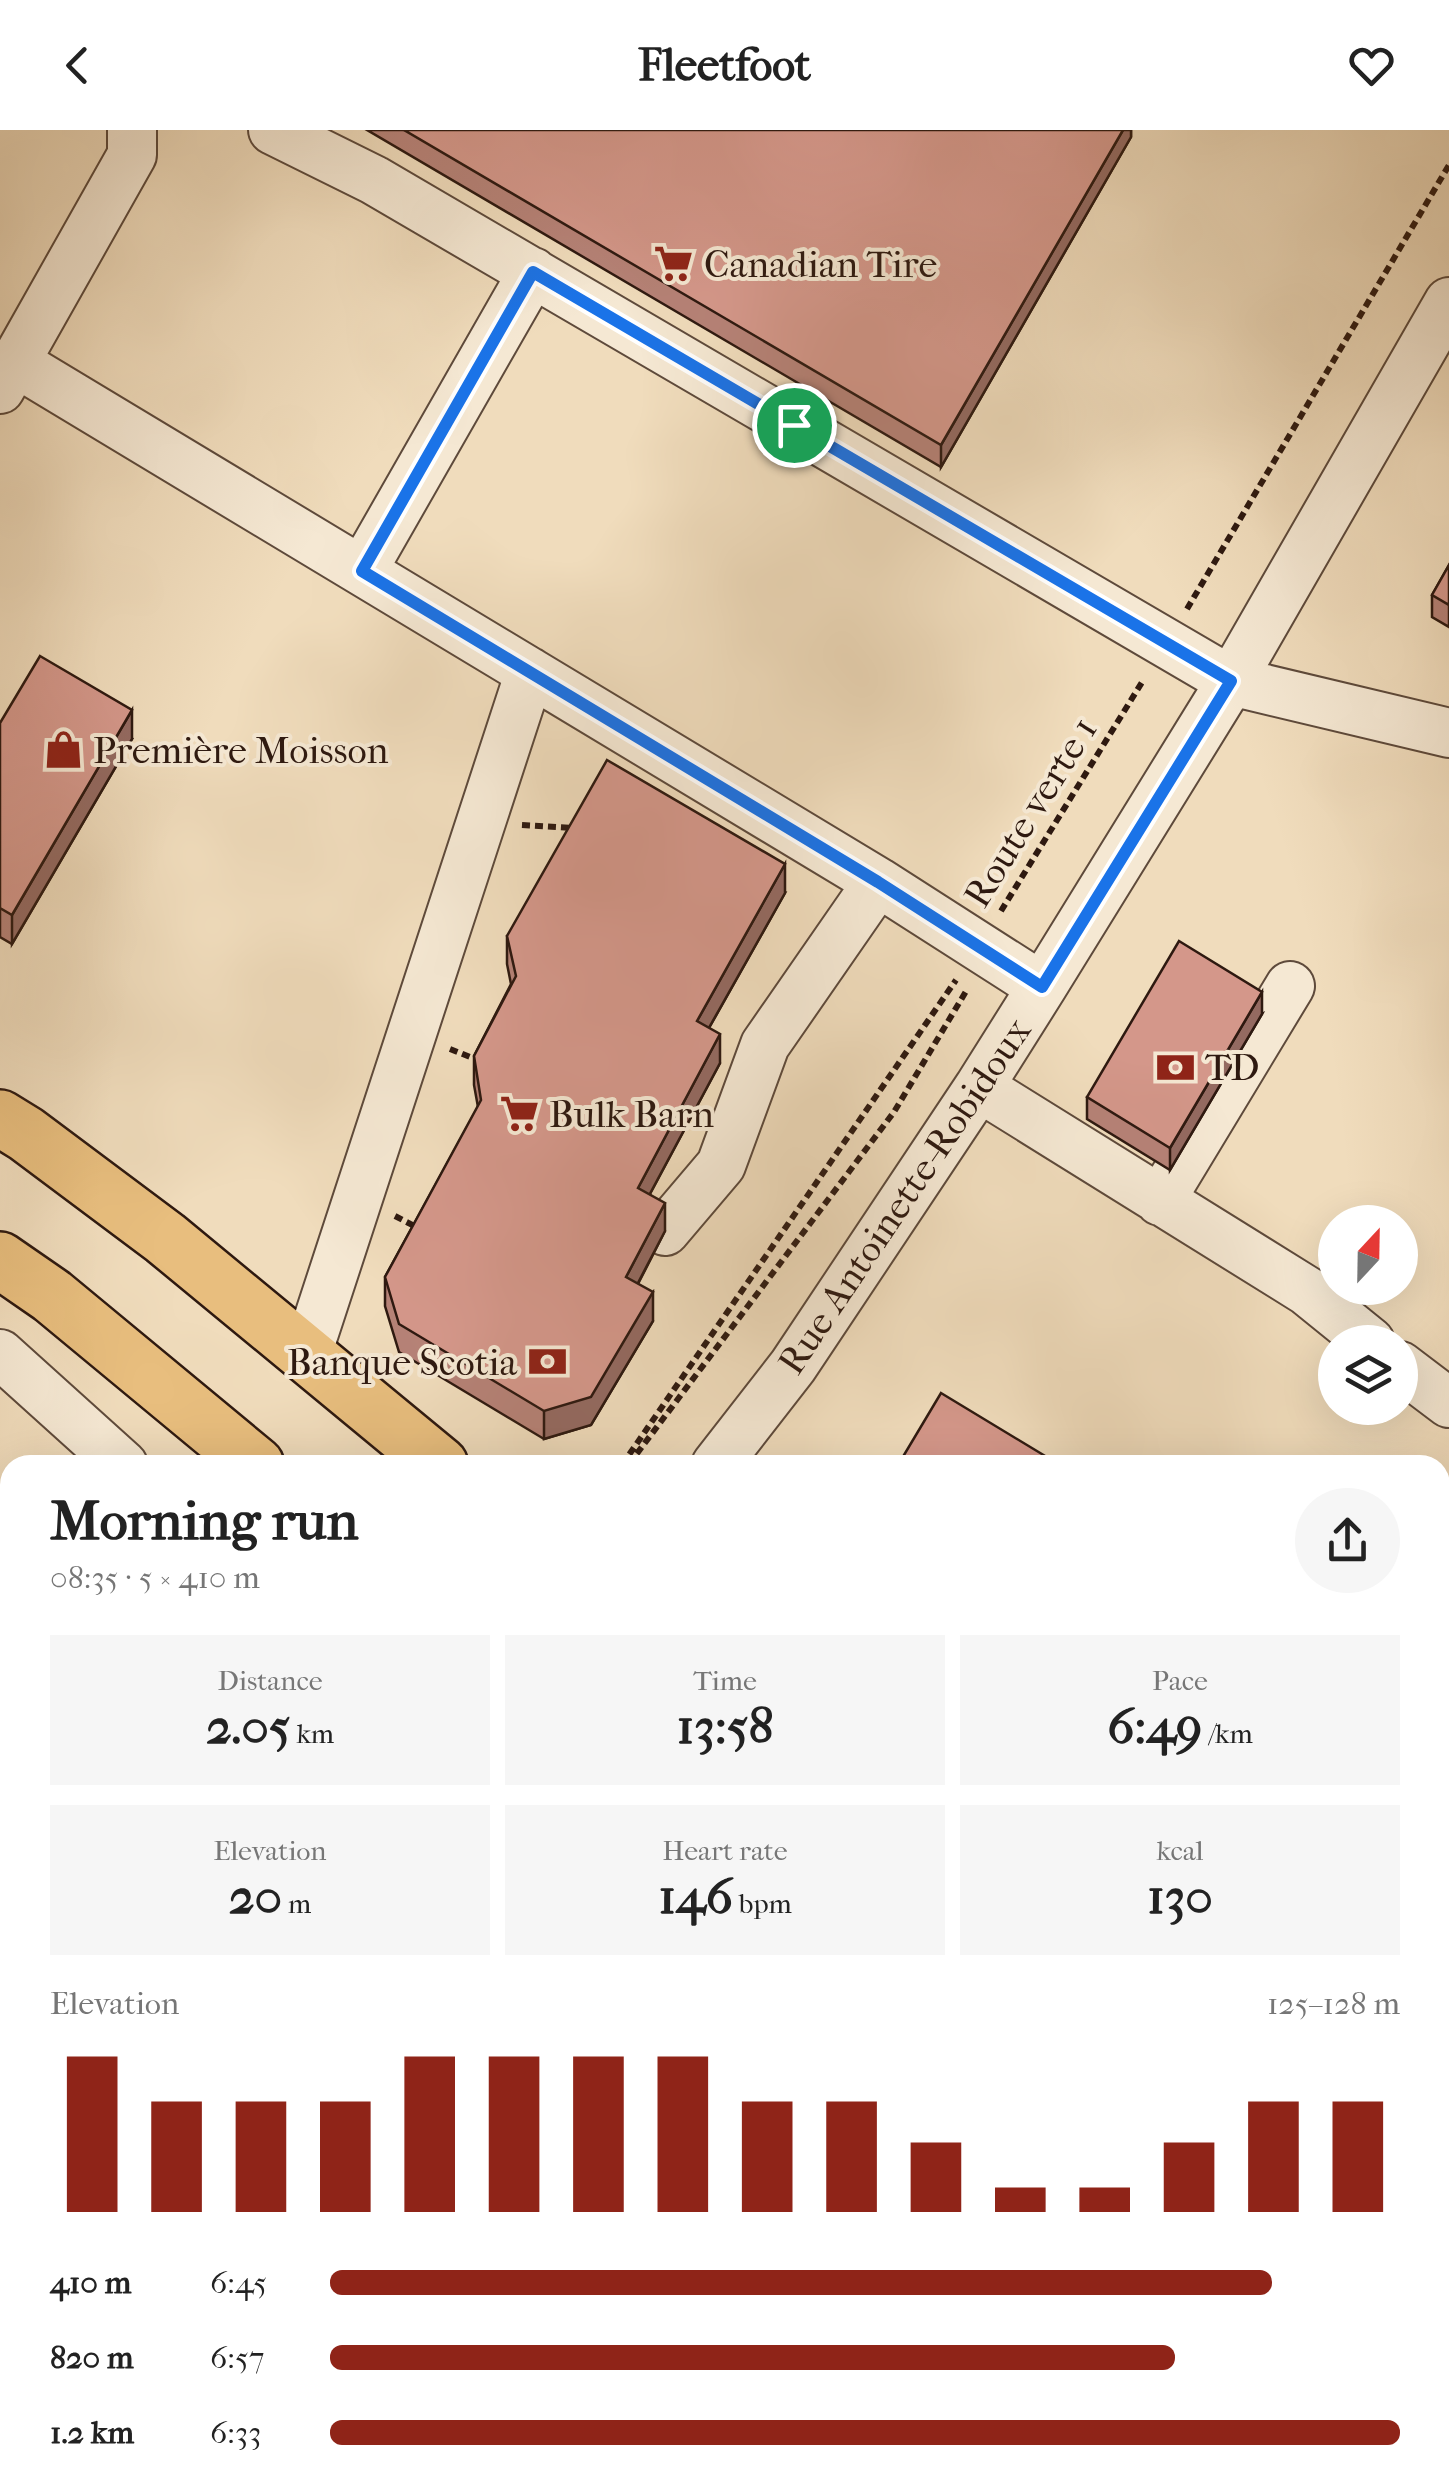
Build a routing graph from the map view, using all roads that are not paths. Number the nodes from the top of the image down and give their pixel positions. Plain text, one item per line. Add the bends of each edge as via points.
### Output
1 (132, 130) edge
2 (273, 130) edge
3 (533, 272) junction
4 (1449, 302) edge
5 (8, 375) edge
6 (362, 571) junction
7 (530, 672) junction
8 (1231, 681) junction
9 (1449, 733) edge
10 (878, 882) junction
11 (1290, 986) dead end
12 (1042, 987) junction
13 (979, 1087) junction
14 (0, 1118) edge
15 (1160, 1201) junction
16 (665, 1231) edge
17 (0, 1260) edge
18 (1349, 1325) edge
19 (0, 1354) edge
20 (306, 1357) junction
21 (1418, 1379) edge
22 (1449, 1402) edge
23 (112, 1455) edge
24 (244, 1455) edge
25 (428, 1455) edge
26 (724, 1455) edge

1 - 5 street via 132,155
2 - 3 street
3 - 6 street
3 - 8 street
4 - 8 street, Rue Antoinette-Robidoux
5 - 6 street
6 - 7 street
7 - 10 street
7 - 20 street
8 - 9 street
8 - 12 street, Rue Antoinette-Robidoux
10 - 12 street via 975,965
10 - 16 street via 765,1045 721,1164
11 - 15 street
12 - 13 street, Rue Antoinette-Robidoux
13 - 15 street
13 - 26 street, Rue Antoinette-Robidoux via 793,1366
14 - 20 main road via 166,1238
15 - 18 street via 1307,1291
17 - 24 main road
19 - 23 street
20 - 25 main road
21 - 22 street

